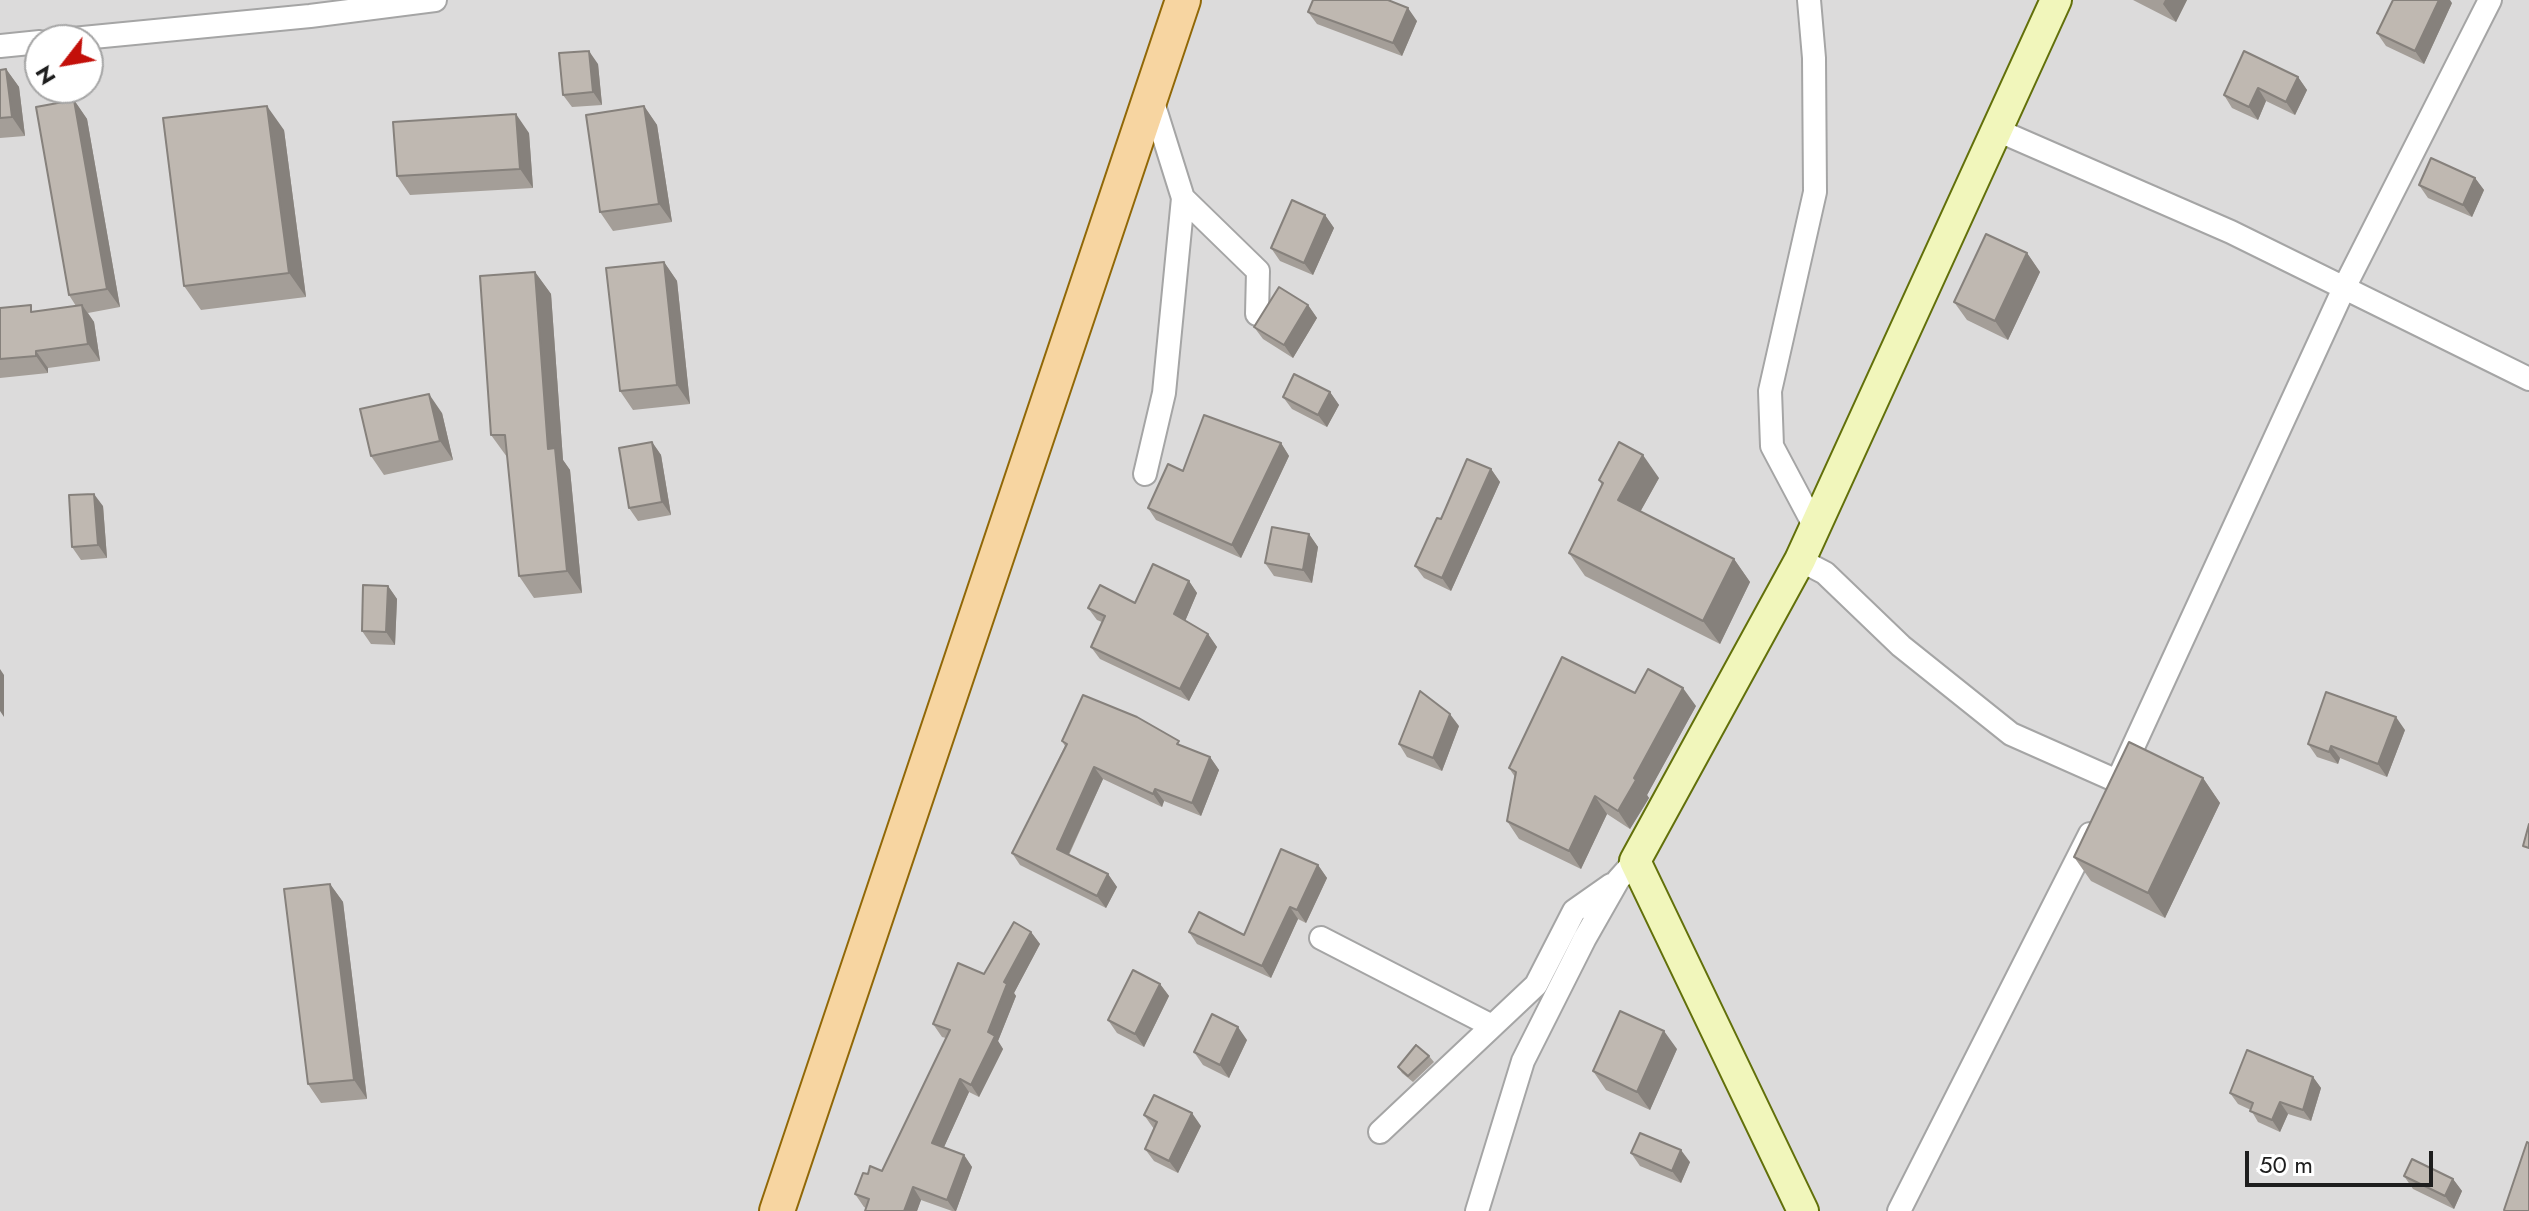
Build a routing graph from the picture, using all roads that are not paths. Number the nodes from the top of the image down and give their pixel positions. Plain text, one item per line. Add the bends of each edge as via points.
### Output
1 (435, 0) edge
2 (1183, 0) edge
3 (1809, 0) edge
4 (2056, 0) edge
5 (2490, 0) edge
6 (303, 8) edge
7 (104, 34) edge
8 (24, 44) edge
9 (0, 46) edge
10 (1151, 96) junction
11 (1997, 130) junction
12 (1183, 198) junction
13 (2345, 286) junction
14 (1257, 314) dead end
15 (2529, 379) edge
16 (1145, 474) dead end
17 (1815, 527) junction
18 (1800, 560) junction
19 (2110, 795) junction
20 (1626, 871) junction
21 (1321, 938) dead end
22 (1492, 1026) junction
23 (1380, 1132) dead end
24 (777, 1211) edge
25 (1477, 1211) edge
26 (1803, 1211) edge
27 (1899, 1211) edge

1 - 6 street
2 - 10 main road
3 - 17 street via 1815,192 1770,391 1772,446
4 - 11 street
5 - 13 street
6 - 7 street
8 - 9 street
10 - 12 street
10 - 24 main road
11 - 13 street
11 - 17 street
12 - 14 street via 1258,271
12 - 16 street via 1164,393
13 - 15 street
13 - 19 street
17 - 18 street
18 - 19 street via 1825,573 1901,646 2011,734
18 - 20 street
19 - 27 street
20 - 22 street via 1574,911 1536,985
20 - 25 street via 1585,938 1523,1061
20 - 26 street
21 - 22 street
22 - 23 street

